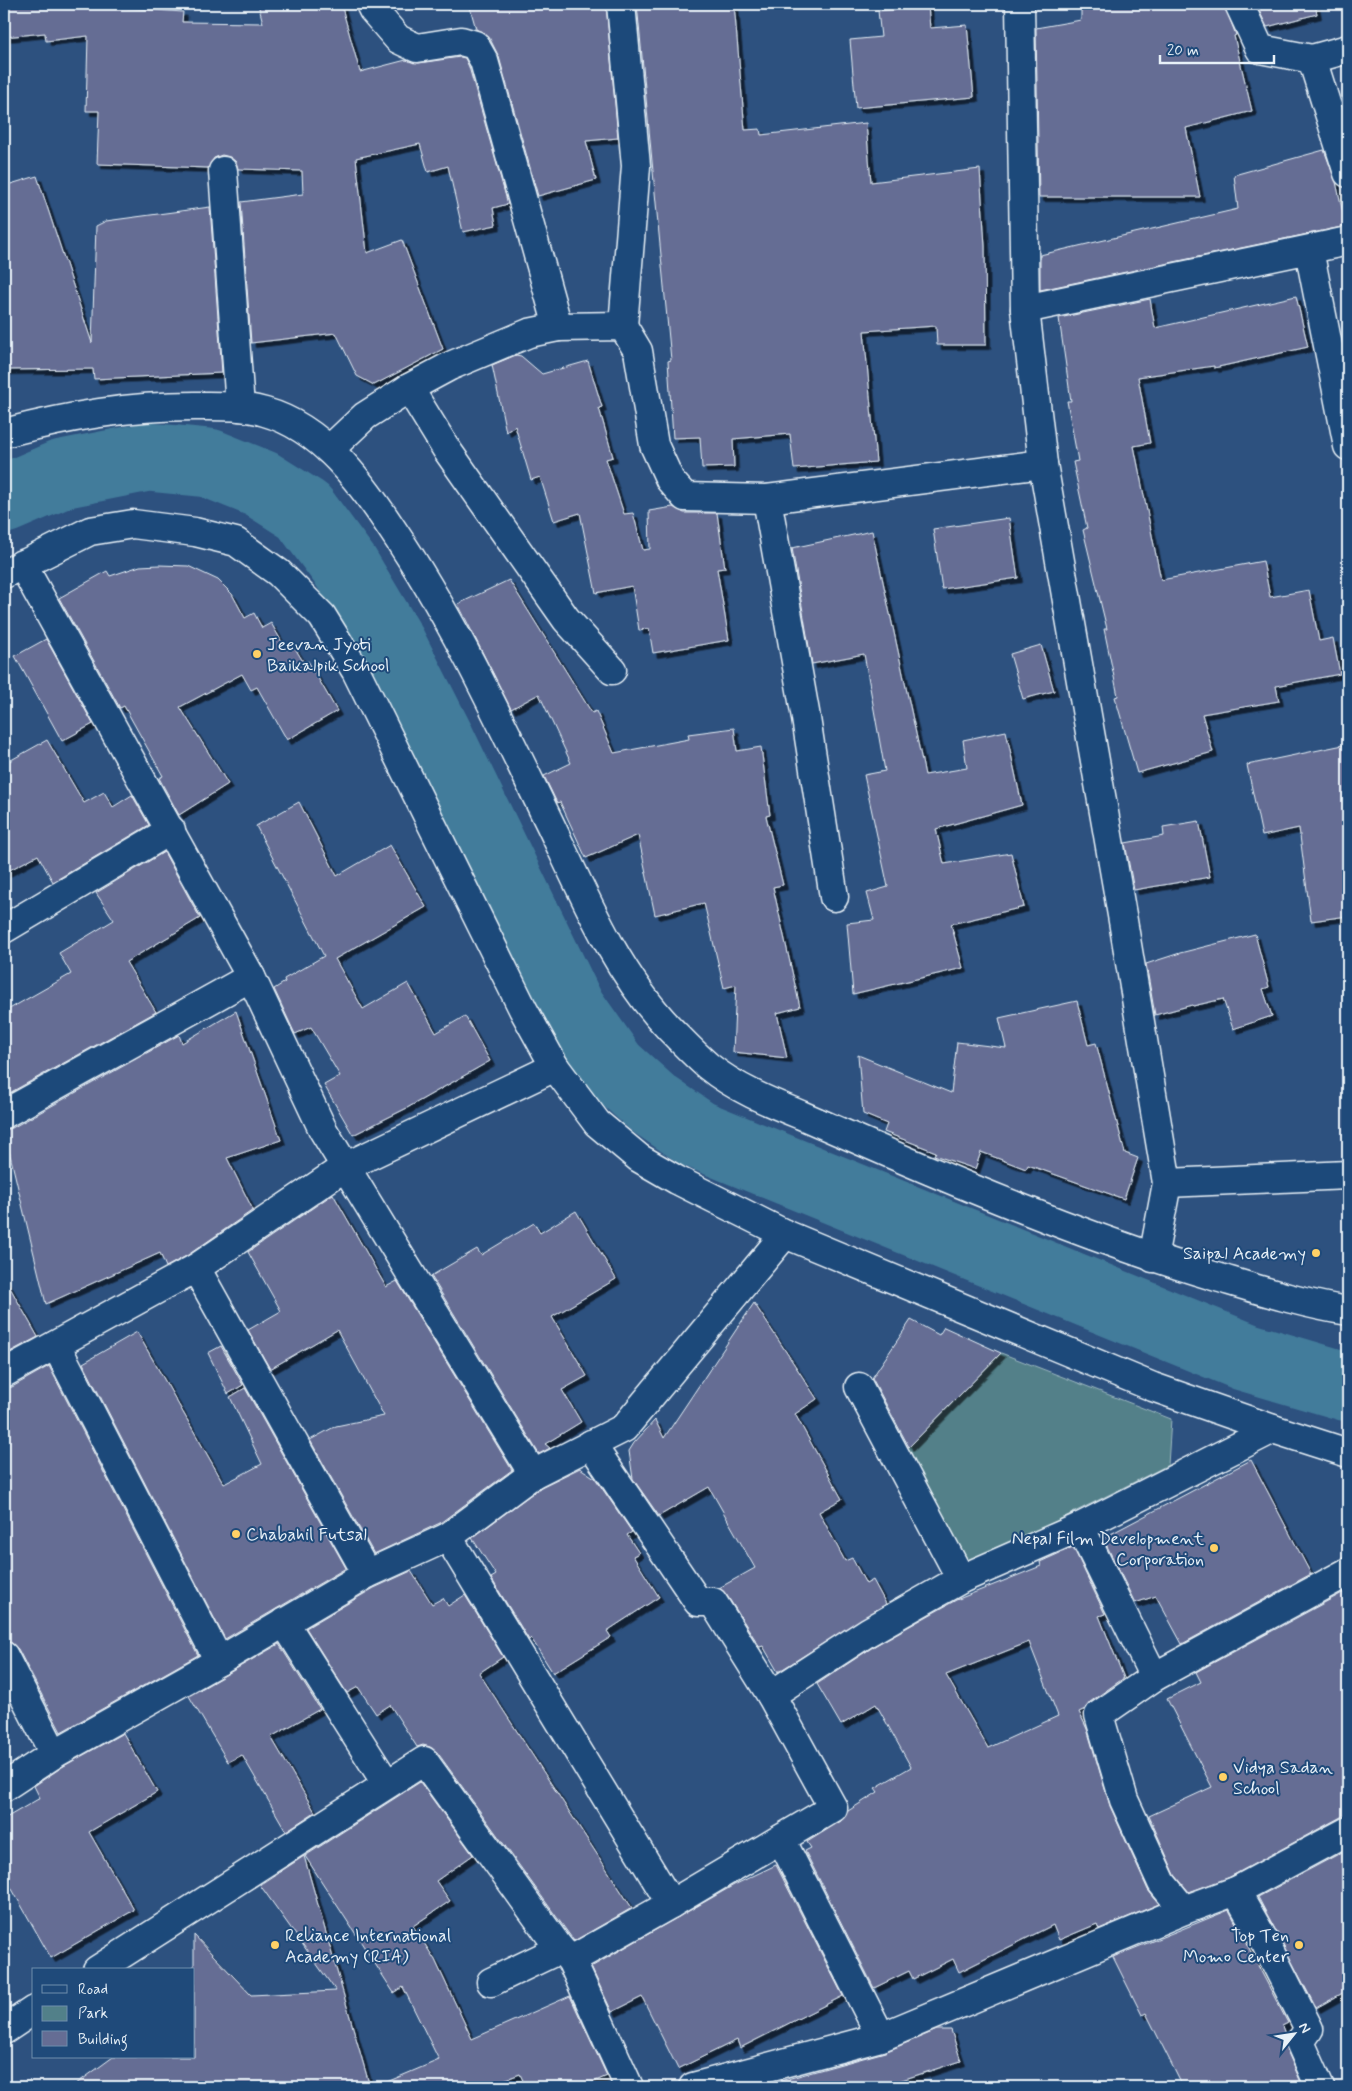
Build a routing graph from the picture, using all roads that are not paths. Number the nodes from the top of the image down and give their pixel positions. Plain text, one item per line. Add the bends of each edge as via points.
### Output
1 (370, 4) edge
2 (621, 4) edge
3 (1020, 4) edge
4 (1239, 4) edge
5 (1348, 49) edge
6 (1312, 59) junction
7 (223, 171) dead end
8 (1348, 173) edge
9 (1348, 241) edge
10 (1309, 250) junction
11 (1025, 308) junction
12 (623, 326) junction
13 (558, 327) junction
14 (409, 388) junction
15 (240, 407) junction
16 (4, 433) edge
17 (1348, 446) edge
18 (328, 450) junction
19 (1043, 464) junction
20 (767, 499) junction
21 (13, 569) edge
22 (612, 670) dead end
23 (171, 830) junction
24 (834, 897) dead end
25 (4, 929) edge
26 (251, 977) junction
27 (556, 1067) junction
28 (4, 1114) edge
29 (345, 1167) junction
30 (1348, 1174) edge
31 (1167, 1183) junction
32 (785, 1234) junction
33 (1153, 1258) junction
34 (196, 1268) junction
35 (1348, 1311) edge
36 (56, 1345) junction
37 (4, 1373) edge
38 (859, 1387) dead end
39 (1272, 1429) junction
40 (592, 1444) junction
41 (1348, 1453) edge
42 (533, 1474) junction
43 (1080, 1527) junction
44 (448, 1537) junction
45 (1348, 1572) edge
46 (367, 1574) junction
47 (961, 1579) junction
48 (284, 1622) junction
49 (4, 1656) edge
50 (219, 1661) junction
51 (1154, 1677) junction
52 (771, 1696) junction
53 (54, 1754) junction
54 (386, 1784) junction
55 (4, 1787) edge
56 (1348, 1832) edge
57 (781, 1840) junction
58 (1236, 1891) junction
59 (671, 1904) junction
60 (1184, 1910) junction
61 (565, 1955) junction
62 (100, 1968) edge
63 (491, 1982) dead end
64 (32, 2011) edge
65 (4, 2030) edge
66 (881, 2037) junction
67 (629, 2087) edge
68 (693, 2087) edge
69 (1320, 2087) edge

1 - 13 street via 404,42 417,48 460,41 475,45 484,60
2 - 12 street via 636,166
3 - 11 street
4 - 6 street via 1260,49
5 - 6 street
6 - 8 street
7 - 15 street
9 - 10 street
10 - 11 street
10 - 17 street
11 - 19 street
12 - 13 street
12 - 20 street via 638,351 654,445 670,480 685,497
13 - 14 street via 529,333 450,366
14 - 18 street via 365,416
14 - 22 street via 447,450 566,619
15 - 16 street via 158,406 104,411
15 - 18 street via 268,412 299,427
18 - 33 street via 365,488 437,600 484,688 594,916 631,978 666,1024 710,1067 755,1096 1024,1211
19 - 20 street
19 - 31 street
20 - 24 street via 806,712
21 - 23 street
21 - 27 street via 90,531 133,524 195,532 236,542 279,572 322,616 356,671 523,1010
23 - 25 street
23 - 26 street
26 - 28 street
26 - 29 street via 323,1130
27 - 29 street
27 - 32 street via 597,1123 639,1158
29 - 34 street
29 - 42 street
30 - 31 street
31 - 33 street
32 - 39 street via 1153,1387
32 - 40 street via 624,1428
33 - 35 street via 1308,1304
34 - 36 street
34 - 46 street
36 - 37 street
36 - 50 street
38 - 47 street
39 - 41 street
39 - 43 street
40 - 42 street
40 - 52 street via 698,1602 713,1602
42 - 44 street
43 - 47 street
43 - 51 street
44 - 46 street
44 - 59 street
45 - 51 street
46 - 48 street
47 - 52 street via 868,1632
48 - 50 street
48 - 54 street
49 - 53 street
50 - 53 street
51 - 60 street via 1099,1715 1124,1800 1162,1882
52 - 57 street via 833,1808
53 - 55 street
54 - 61 street via 424,1761
54 - 62 street
56 - 58 street
57 - 59 street
57 - 66 street
58 - 60 street
58 - 69 street via 1309,2029 1300,2042
59 - 61 street
60 - 66 street
61 - 63 street
61 - 67 street
64 - 65 street
66 - 68 street

